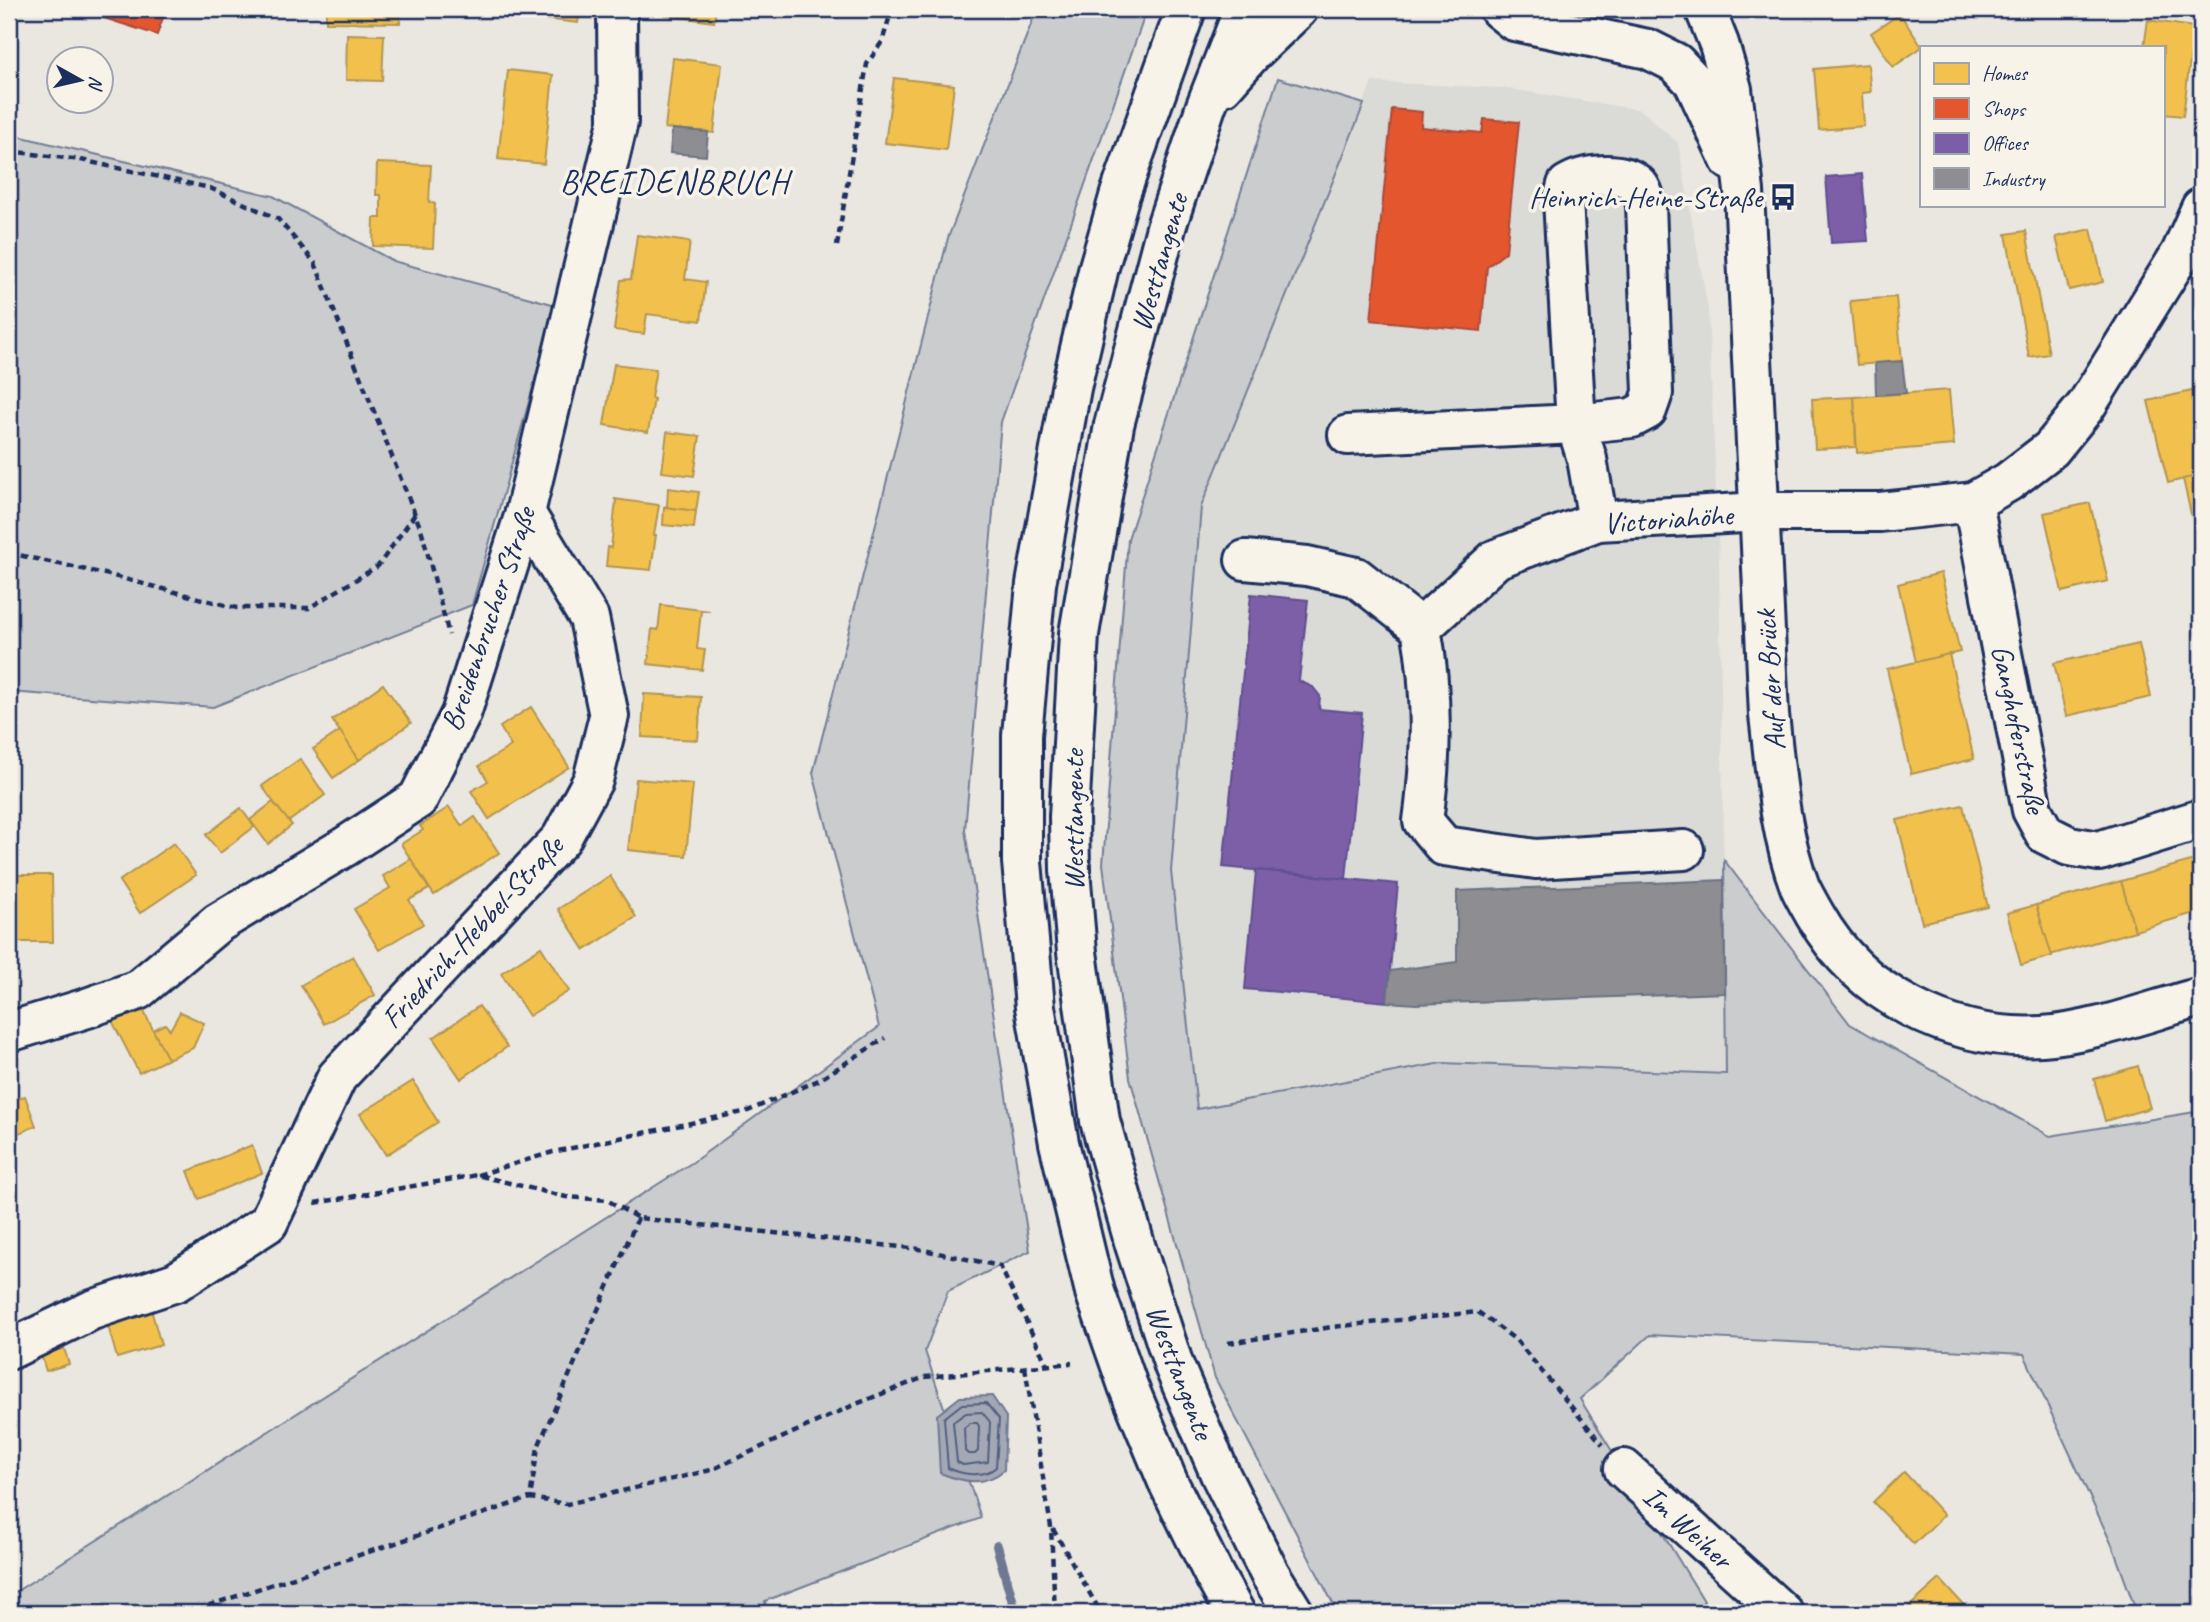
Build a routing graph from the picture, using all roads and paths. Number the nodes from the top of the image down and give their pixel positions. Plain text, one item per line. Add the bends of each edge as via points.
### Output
1 (617, 9) edge
2 (892, 9) edge
3 (1186, 9) edge
4 (1244, 9) edge
5 (1298, 9) edge
6 (1499, 9) edge
7 (1705, 9) edge
8 (1206, 106) junction
9 (9, 151) edge
10 (1744, 191) junction
11 (2201, 208) edge
12 (837, 246) dead end
13 (2191, 263) edge
14 (1576, 424) junction
15 (1348, 435) dead end
16 (1973, 502) junction
17 (1761, 512) junction
18 (525, 513) junction
19 (415, 514) junction
20 (1598, 521) junction
21 (9, 553) edge
22 (1245, 560) dead end
23 (1421, 628) junction
24 (474, 672) junction
25 (2201, 819) edge
26 (1684, 850) dead end
27 (2201, 997) edge
28 (9, 1032) edge
29 (885, 1038) dead end
30 (477, 1175) junction
31 (271, 1218) junction
32 (638, 1219) junction
33 (1228, 1342) dead end
34 (9, 1349) edge
35 (1072, 1363) dead end
36 (1047, 1365) junction
37 (1025, 1367) junction
38 (1624, 1469) joint
39 (530, 1498) junction
40 (1051, 1527) junction
41 (186, 1613) edge
42 (1055, 1613) edge
43 (1101, 1613) edge
44 (1235, 1613) edge
45 (1294, 1613) edge
46 (1783, 1613) edge

1 - 18 main road, Breidenbrucher Straße via 618,121
2 - 12 path via 882,42 867,64
3 - 44 main road, Westtangente via 1120,194 1071,388 1036,584 1021,735 1022,862 1035,1007 1059,1143 1095,1292 1168,1482
4 - 8 main road, Westtangente
5 - 8 main road
6 - 10 main road via 1514,21 1648,49 1676,63 1694,82
7 - 10 main road, Auf der Brück via 1732,89
8 - 45 main road, Westtangente via 1167,223 1114,425 1079,634 1070,870 1100,1121 1135,1245 1174,1366 1221,1476
9 - 19 path via 81,160 210,188 278,219 315,263
10 - 17 main road, Auf der Brück
11 - 13 main road
13 - 16 main road via 2051,449
14 - 14 main road via 1563,200 1567,185 1579,177 1625,176 1639,185 1646,204 1653,393 1647,410 1632,418
14 - 15 main road
14 - 20 main road
16 - 17 main road via 1880,512
16 - 25 main road, Ganghoferstraße via 2032,810 2045,834 2069,846 2099,851
17 - 20 main road, Victoriahöhe
17 - 27 main road, Auf der Brück via 1769,715 1786,841 1801,889 1825,933 1858,971 1898,1001 1943,1023 1992,1034 2043,1036
18 - 24 main road, Breidenbrucher Straße
18 - 31 main road, Friedrich-Hebbel-Straße via 589,618 609,716 593,780 561,839 337,1077
19 - 21 path via 377,566 309,608 237,608
19 - 24 path via 454,655
20 - 23 main road, Victoriahöhe via 1496,559
22 - 23 main road via 1356,577
23 - 26 main road via 1431,726 1423,821 1444,846 1536,859
24 - 28 main road, Breidenbrucher Straße via 461,714 418,799 218,923 138,990
29 - 30 path via 819,1080 748,1111 553,1152
30 - 31 path via 292,1208
30 - 32 path via 566,1198 607,1200
31 - 34 main road via 176,1282 92,1310
32 - 36 path via 919,1249 1000,1266
32 - 39 path via 538,1447
33 - 38 path via 1478,1312 1516,1340
35 - 36 path
36 - 37 path
37 - 39 path via 925,1377 711,1471 567,1504
37 - 40 path
38 - 46 main road, Im Weiher
39 - 41 path
40 - 42 path
40 - 43 path

